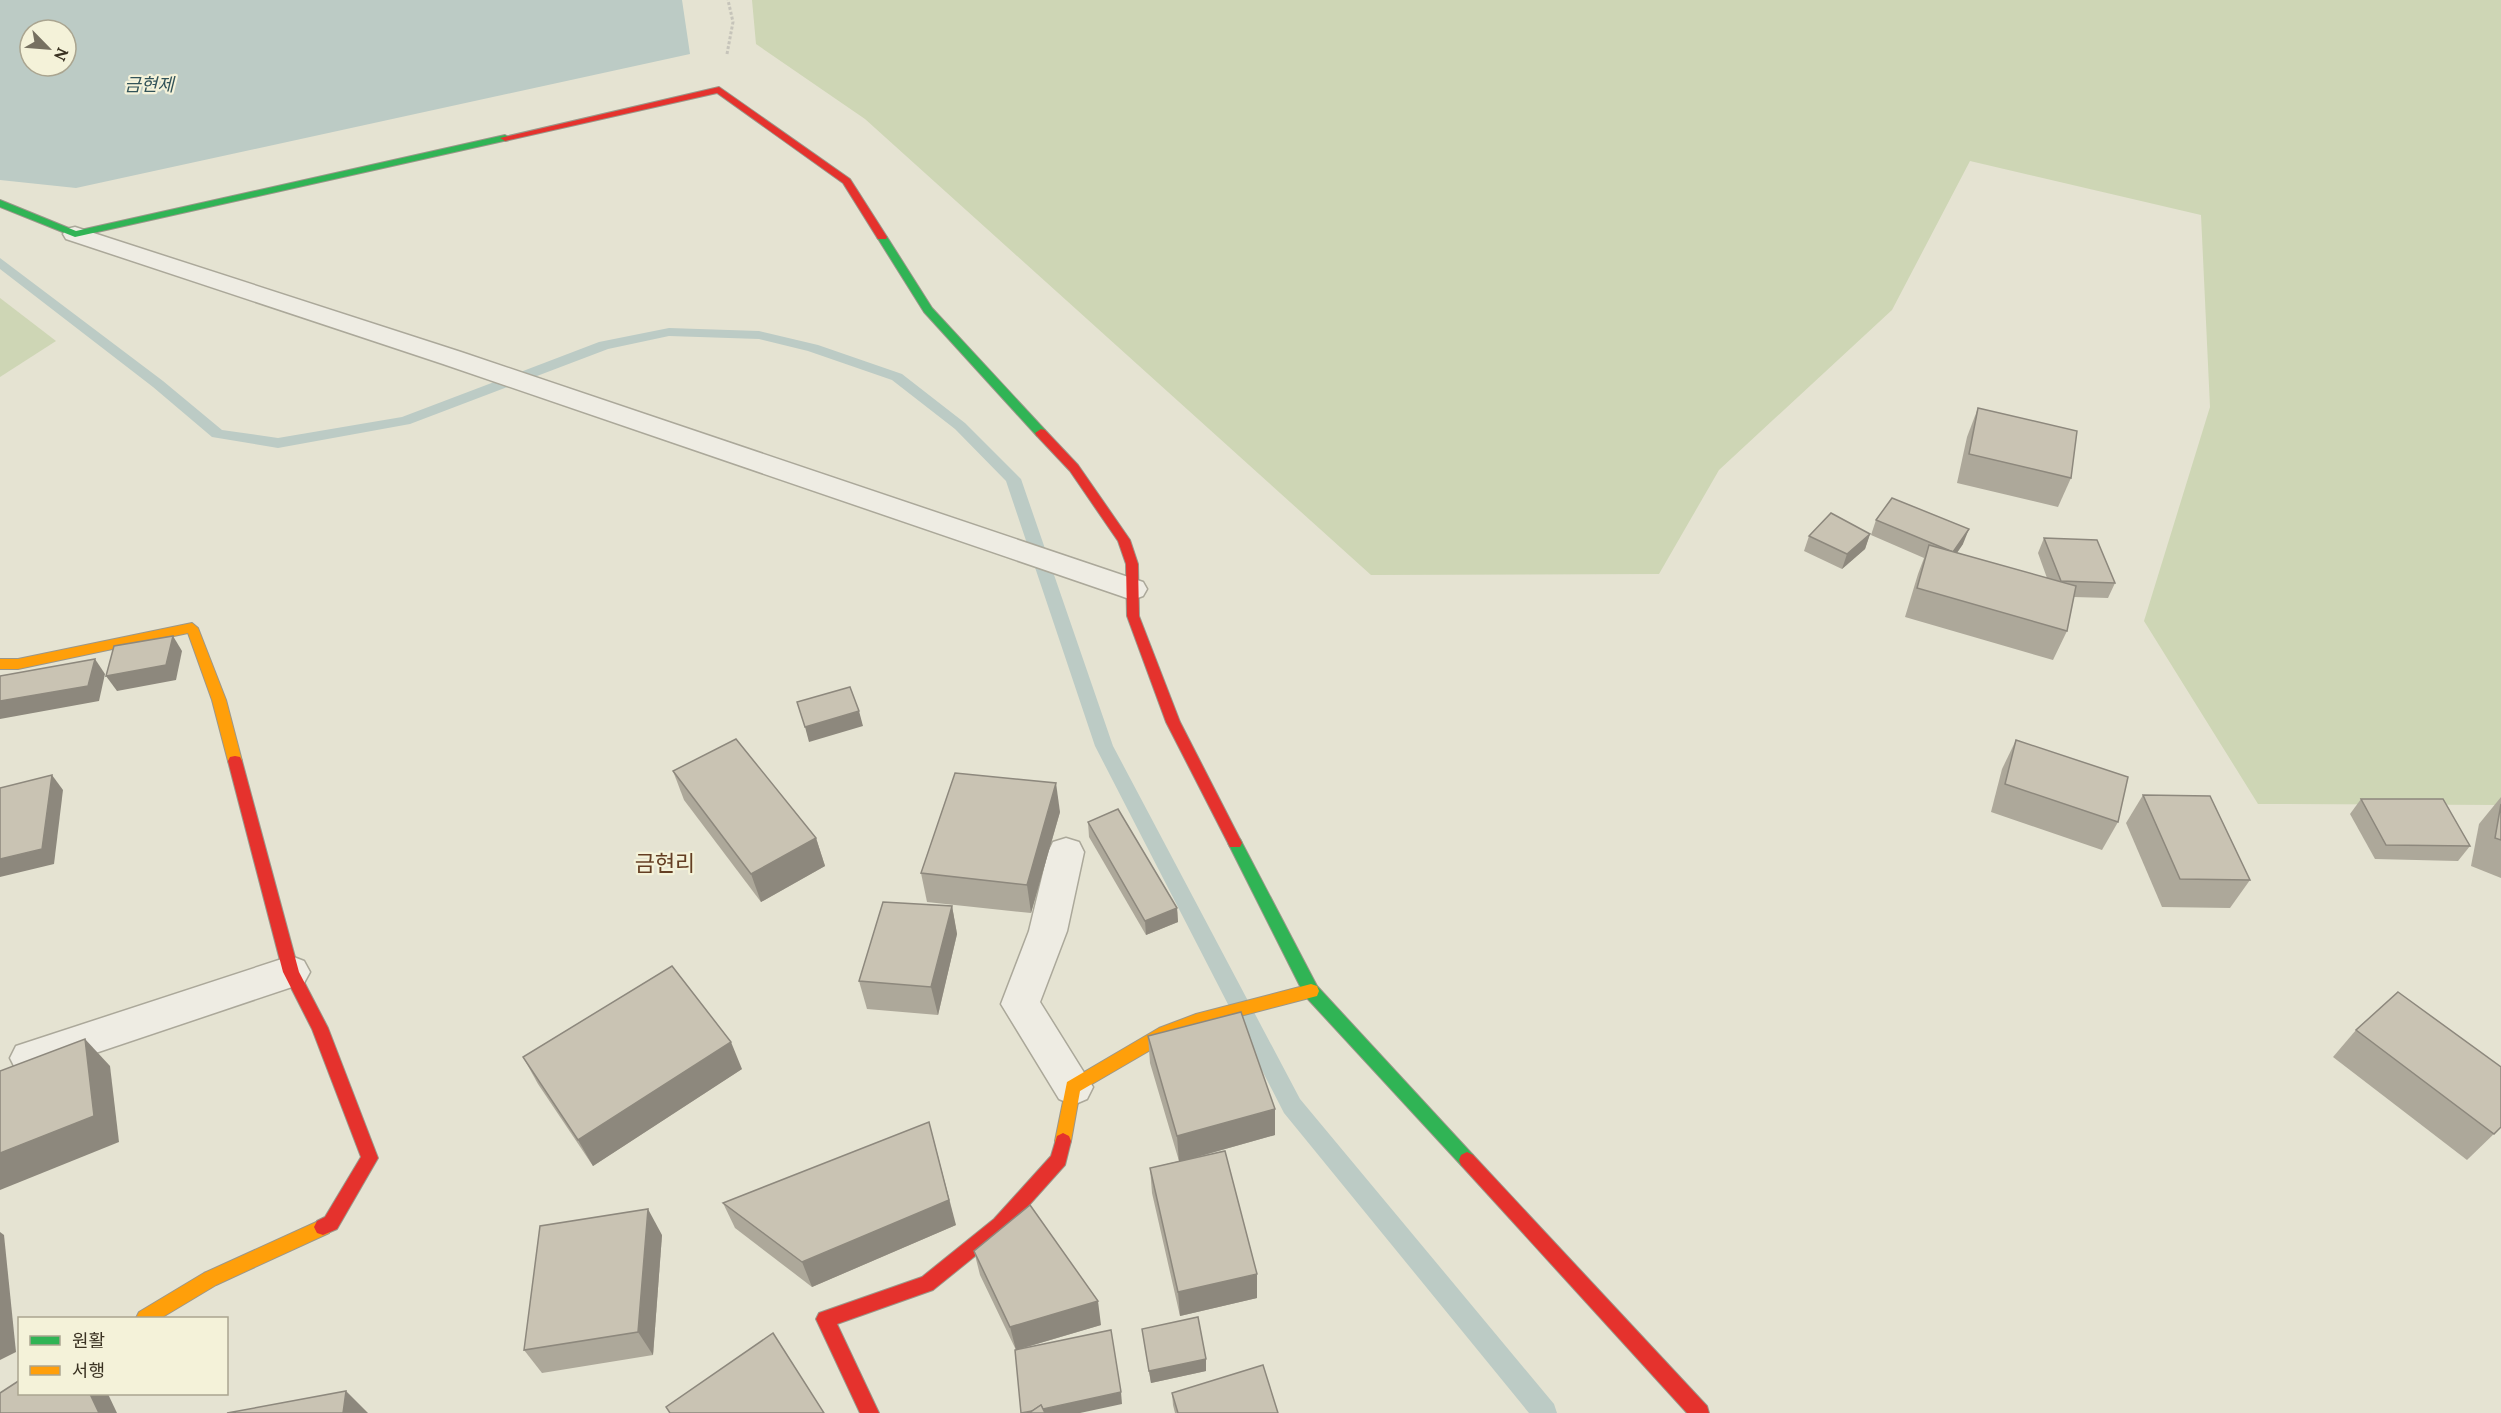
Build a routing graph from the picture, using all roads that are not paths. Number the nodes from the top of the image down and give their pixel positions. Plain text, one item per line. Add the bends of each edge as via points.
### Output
1 (0, 203) edge
2 (75, 234) junction
3 (1132, 589) junction
4 (0, 664) edge
5 (1066, 852) dead end
6 (291, 972) junction
7 (1311, 991) junction
8 (30, 1058) edge
9 (1073, 1087) junction
10 (147, 1317) edge
11 (870, 1413) edge
12 (1700, 1413) edge

1 - 2 street
2 - 3 street
2 - 3 street via 719,90 847,181 928,310 1074,468 1125,540 1132,564
3 - 7 street via 1133,616 1173,722
4 - 6 street via 18,664 192,628 219,700
5 - 9 street via 1048,931 1020,1004
6 - 8 street
6 - 10 street via 320,1028 370,1158 331,1223 210,1279
7 - 9 street via 1165,1033
7 - 12 street
9 - 11 street via 1059,1160 1000,1225 927,1284 825,1319

